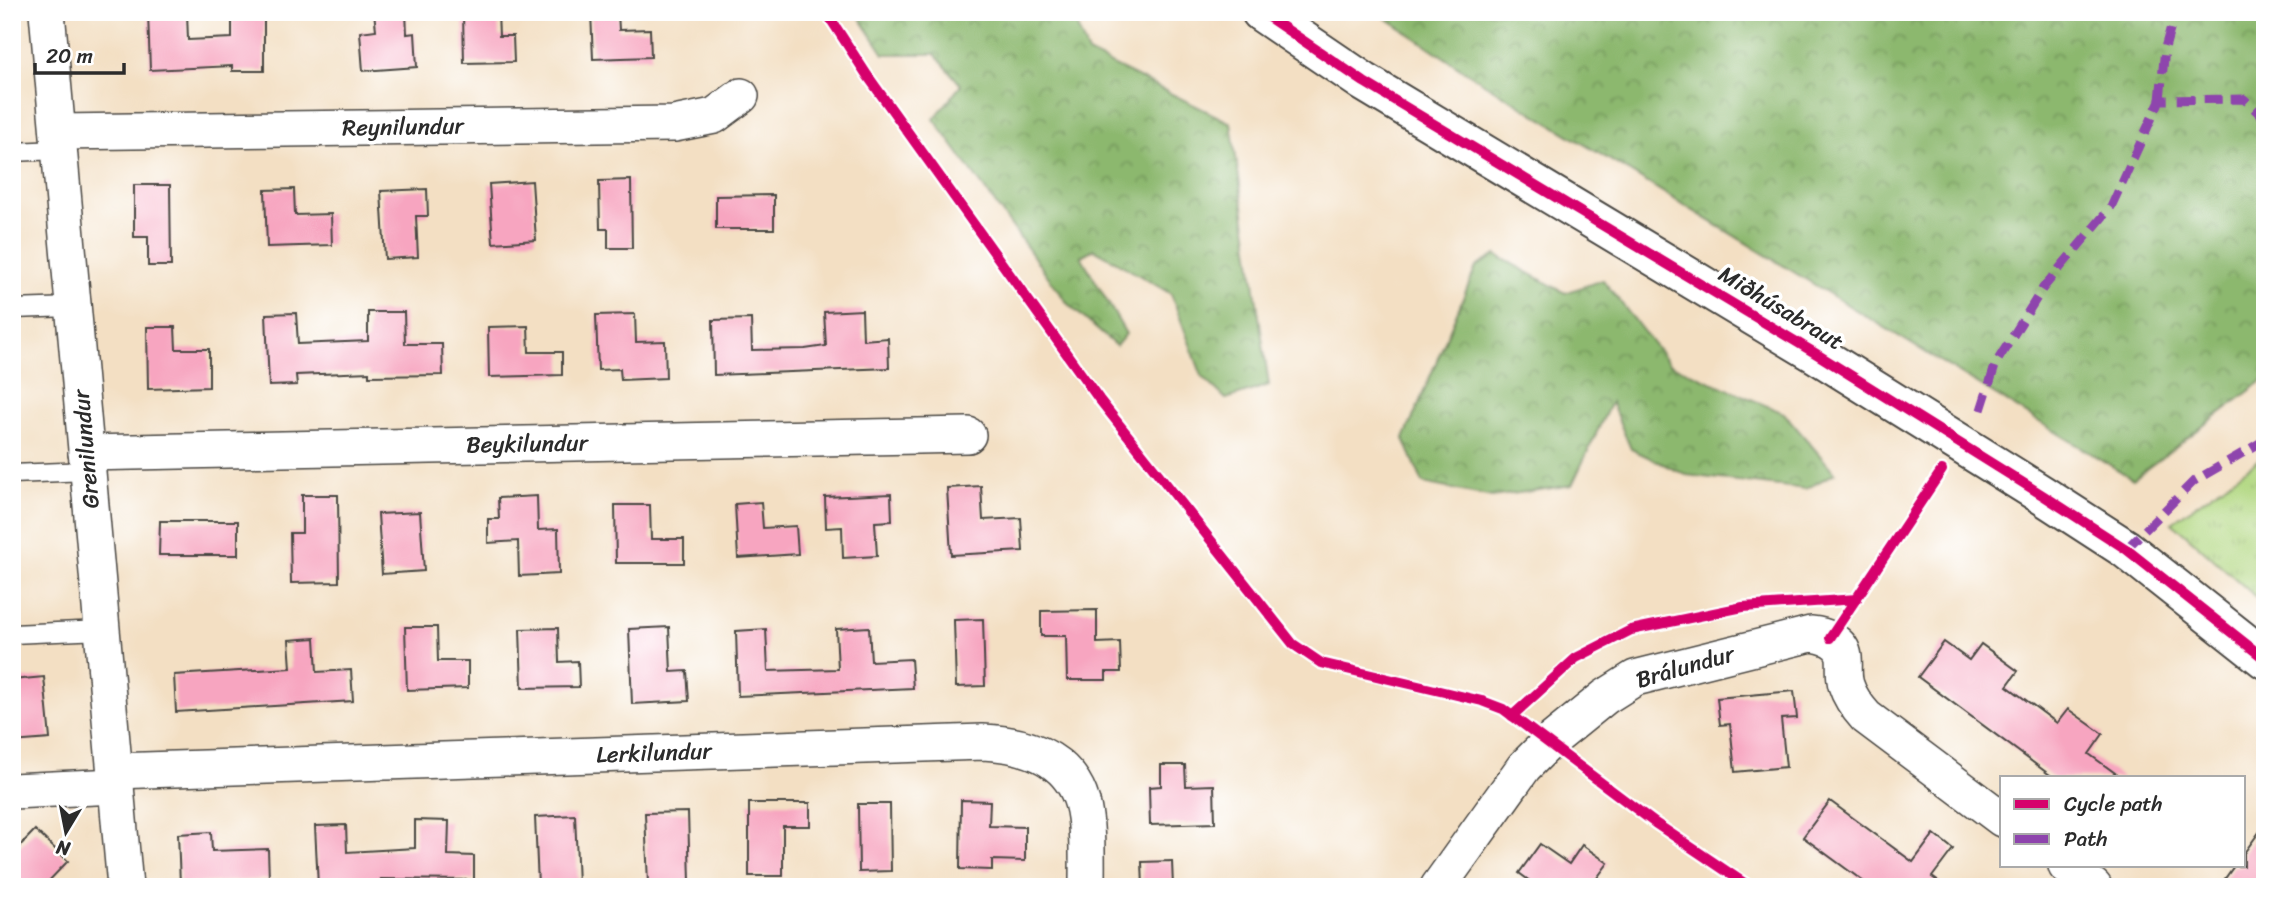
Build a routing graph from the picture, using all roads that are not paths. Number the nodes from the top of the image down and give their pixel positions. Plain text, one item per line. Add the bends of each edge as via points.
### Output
1 (47, 12) edge
2 (1261, 12) edge
3 (741, 96) dead end
4 (58, 141) junction
5 (12, 152) edge
6 (73, 307) junction
7 (12, 309) edge
8 (968, 435) dead end
9 (87, 462) junction
10 (12, 474) edge
11 (102, 630) junction
12 (12, 634) edge
13 (2265, 659) edge
14 (115, 779) junction
15 (12, 790) edge
16 (2000, 817) edge
17 (2067, 867) edge
18 (125, 887) edge
19 (1087, 887) edge
20 (1438, 887) edge
21 (2094, 887) edge

1 - 4 street, Grenilundur
2 - 13 street, Miðhúsabraut via 1364,82 1804,345 2056,503 2126,549
3 - 4 street, Reynilundur via 714,116 674,124
4 - 5 lane
4 - 6 street, Grenilundur
6 - 7 lane
6 - 9 street, Grenilundur
8 - 9 street, Beykilundur
9 - 10 lane
9 - 11 street, Grenilundur
11 - 12 lane
11 - 14 street, Grenilundur
14 - 15 street, Lerkilundur
14 - 18 street, Grenilundur
14 - 19 street, Lerkilundur via 1005,743 1046,758 1078,788 1085,816
16 - 20 street, Brálundur via 1866,717 1846,686 1844,655 1830,638 1811,634 1635,678 1547,744 1524,767
17 - 21 street

